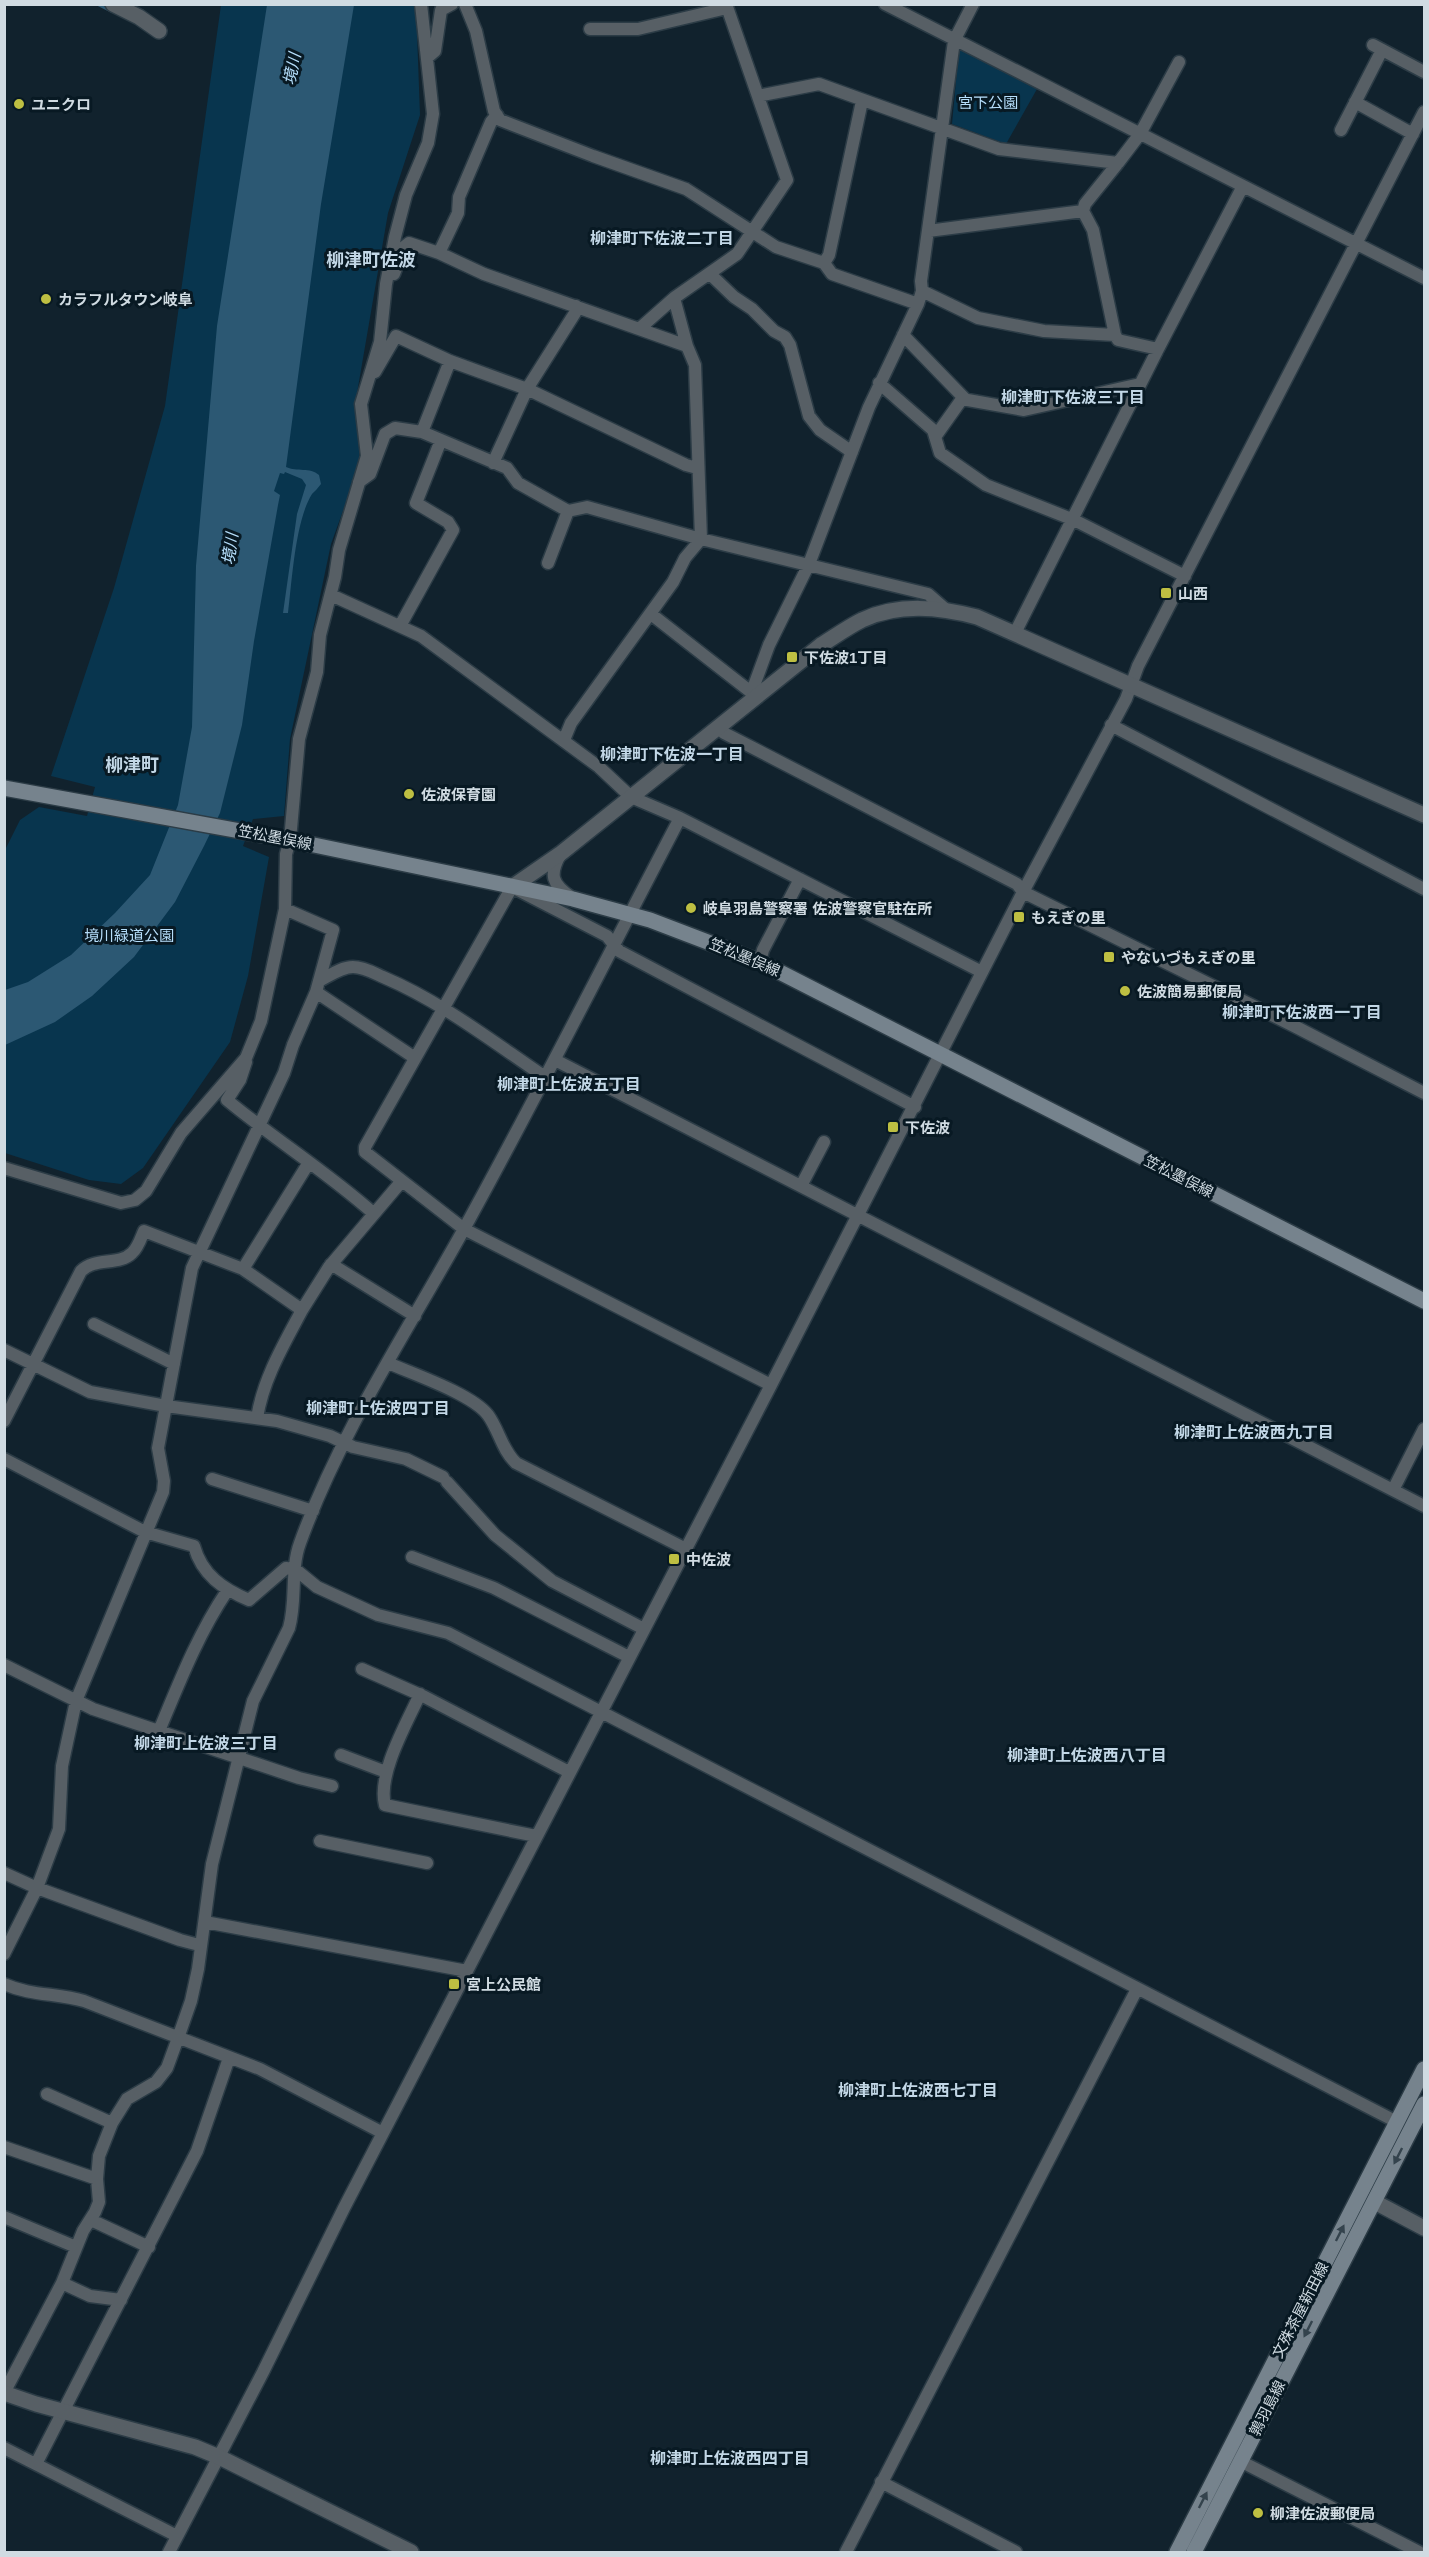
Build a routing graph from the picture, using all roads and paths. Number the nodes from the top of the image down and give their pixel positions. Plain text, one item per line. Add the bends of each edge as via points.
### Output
1 (113, 4) edge
2 (421, 4) edge
3 (452, 4) edge
4 (465, 4) edge
5 (885, 4) edge
6 (973, 4) edge
7 (726, 6) edge
8 (590, 29) dead end
9 (159, 30) dead end
10 (954, 41) junction
11 (428, 57) junction
12 (1179, 62) dead end
13 (1425, 72) edge
14 (758, 96) junction
15 (862, 101) junction
16 (1355, 102) junction
17 (1425, 112) edge
18 (497, 115) junction
19 (944, 128) junction
20 (1341, 130) dead end
21 (1140, 134) junction
22 (1413, 134) junction
23 (1118, 163) junction
24 (1243, 186) junction
25 (1083, 211) junction
26 (928, 231) junction
27 (752, 233) junction
28 (1357, 243) junction
29 (439, 253) junction
30 (824, 263) junction
31 (710, 274) junction
32 (1425, 278) edge
33 (386, 284) junction
34 (922, 291) junction
35 (674, 298) junction
36 (918, 304) junction
37 (576, 306) junction
38 (639, 328) junction
39 (1115, 334) junction
40 (903, 335) junction
41 (687, 346) junction
42 (1158, 349) junction
43 (450, 361) junction
44 (369, 374) junction
45 (879, 383) junction
46 (1140, 384) junction
47 (527, 389) junction
48 (966, 400) junction
49 (422, 432) junction
50 (936, 437) junction
51 (441, 440) junction
52 (852, 453) junction
53 (493, 463) junction
54 (698, 468) junction
55 (358, 482) junction
56 (568, 511) junction
57 (1074, 520) junction
58 (701, 539) junction
59 (548, 563) dead end
60 (809, 564) junction
61 (1185, 576) junction
62 (331, 595) junction
63 (944, 608) junction
64 (651, 614) junction
65 (400, 626) junction
66 (1015, 633) junction
67 (1132, 685) junction
68 (754, 694) junction
69 (1111, 725) junction
70 (718, 727) junction
71 (564, 740) junction
72 (4, 788) edge
73 (631, 797) junction
74 (1425, 815) edge
75 (680, 818) junction
76 (290, 840) junction
77 (560, 854) junction
78 (800, 879) junction
79 (512, 887) junction
80 (1425, 889) edge
81 (1023, 892) junction
82 (573, 899) junction
83 (285, 909) junction
84 (630, 914) junction
85 (613, 944) junction
86 (760, 962) junction
87 (982, 972) junction
88 (317, 987) junction
89 (443, 1008) junction
90 (941, 1053) junction
91 (246, 1058) junction
92 (415, 1058) junction
93 (555, 1060) junction
94 (545, 1077) junction
95 (1425, 1093) edge
96 (915, 1107) junction
97 (258, 1126) junction
98 (824, 1142) dead end
99 (308, 1164) junction
100 (4, 1168) edge
101 (401, 1182) junction
102 (801, 1186) junction
103 (373, 1213) junction
104 (858, 1216) junction
105 (464, 1229) junction
106 (197, 1253) junction
107 (331, 1264) junction
108 (243, 1269) junction
109 (1425, 1301) edge
110 (302, 1310) junction
111 (415, 1316) junction
112 (94, 1323) dead end
113 (4, 1350) edge
114 (388, 1363) junction
115 (174, 1364) junction
116 (34, 1365) junction
117 (771, 1385) junction
118 (166, 1406) junction
119 (257, 1418) junction
120 (4, 1421) edge
121 (1425, 1429) edge
122 (344, 1442) junction
123 (4, 1459) edge
124 (212, 1479) dead end
125 (1393, 1490) junction
126 (1425, 1506) edge
127 (313, 1511) junction
128 (145, 1532) junction
129 (686, 1549) junction
130 (412, 1557) dead end
131 (295, 1569) junction
132 (227, 1591) junction
133 (644, 1629) junction
134 (629, 1657) junction
135 (4, 1665) edge
136 (362, 1669) dead end
137 (420, 1694) junction
138 (76, 1701) junction
139 (600, 1712) junction
140 (159, 1731) junction
141 (341, 1755) dead end
142 (239, 1758) junction
143 (386, 1772) junction
144 (569, 1772) junction
145 (332, 1786) dead end
146 (536, 1836) junction
147 (320, 1841) dead end
148 (426, 1863) dead end
149 (4, 1873) edge
150 (37, 1888) junction
151 (204, 1922) junction
152 (199, 1945) junction
153 (4, 1954) edge
154 (467, 1971) junction
155 (4, 1984) edge
156 (1137, 1989) junction
157 (178, 2038) junction
158 (230, 2058) junction
159 (1425, 2069) edge
160 (47, 2094) dead end
161 (1425, 2104) edge
162 (1397, 2122) junction
163 (112, 2123) junction
164 (383, 2133) junction
165 (4, 2147) edge
166 (97, 2179) junction
167 (1374, 2202) junction
168 (4, 2217) edge
169 (91, 2220) junction
170 (1425, 2228) edge
171 (76, 2247) junction
172 (148, 2247) junction
173 (62, 2283) junction
174 (121, 2300) junction
175 (5, 2393) edge
176 (64, 2412) junction
177 (4, 2448) edge
178 (219, 2457) junction
179 (1240, 2461) junction
180 (36, 2464) junction
181 (881, 2482) junction
182 (177, 2536) junction
183 (169, 2553) edge
184 (411, 2553) edge
185 (846, 2553) edge
186 (1016, 2553) edge
187 (1177, 2553) edge
188 (1194, 2553) edge
189 (1419, 2553) edge

1 - 9 street
2 - 11 street
3 - 11 street via 441,10 435,51
4 - 18 street via 476,31
5 - 10 street
6 - 10 street
7 - 8 street via 638,28
7 - 14 street
10 - 19 street
10 - 21 street
11 - 33 street via 433,114 428,143 406,195
12 - 21 street
13 - 16 street via 1377,48
14 - 15 street via 819,84
14 - 27 street via 787,180
15 - 19 street
15 - 30 street via 829,255
16 - 20 street
16 - 22 street
17 - 22 street
18 - 27 street via 500,120 686,189
18 - 29 street via 459,197 458,213
19 - 23 street via 999,149
19 - 26 street
21 - 23 street
21 - 24 street
22 - 28 street
23 - 25 street via 1084,204
24 - 28 street
24 - 42 street
25 - 26 street
25 - 39 street via 1093,230
26 - 34 street
27 - 30 street via 776,247
27 - 31 street via 737,254
28 - 32 street
28 - 61 street
29 - 33 street via 409,243 390,285
29 - 37 street via 484,274
30 - 36 street via 832,274
31 - 35 street
31 - 52 street via 785,337 809,416 820,430
33 - 44 street via 380,342
34 - 36 street
34 - 39 street via 978,318 1044,331
35 - 38 street
35 - 41 street
36 - 40 street
37 - 38 street
37 - 47 street
38 - 41 street
39 - 42 street via 1119,340
40 - 45 street
40 - 48 street
41 - 54 street via 695,365
42 - 46 street
43 - 44 street via 396,336 375,373
43 - 47 street
43 - 49 street
44 - 55 street via 361,404 367,456
45 - 50 street via 933,430
45 - 52 street
46 - 48 street via 1024,410
46 - 57 street
47 - 53 street
47 - 54 street
48 - 50 street via 962,399
49 - 51 street
49 - 55 street via 394,428 385,434 370,474
50 - 57 street via 940,453 986,485
51 - 53 street
51 - 65 street via 416,503 448,522 453,530
52 - 60 street
53 - 56 street via 507,468 518,483
54 - 58 street
55 - 62 street
56 - 58 street via 587,507
56 - 59 street
57 - 61 street
57 - 66 street
58 - 60 street
58 - 64 street
60 - 63 street via 928,594
60 - 68 street via 784,612
61 - 67 street
62 - 65 street
62 - 76 street via 298,739
63 - 66 street
63 - 68 street via 907,608 862,620
64 - 68 street
64 - 71 street via 571,723
65 - 71 street via 459,662
66 - 67 street
67 - 69 street
67 - 74 street
68 - 70 street
69 - 80 street
69 - 81 street
70 - 73 street
70 - 81 street via 1017,884
71 - 73 street
72 - 76 main road, 笠松墨俣線
73 - 75 street
73 - 77 street
75 - 78 street
75 - 84 street
76 - 79 main road, 笠松墨俣線
76 - 83 street
77 - 79 street
77 - 82 street via 553,868 554,877 559,889
78 - 86 street
78 - 87 street
79 - 82 main road, 笠松墨俣線
79 - 85 street via 607,936
79 - 89 street
81 - 87 street
81 - 95 street
82 - 84 main road, 笠松墨俣線
83 - 88 street via 333,930
83 - 91 street via 261,1021
84 - 85 street
84 - 86 main road, 笠松墨俣線
85 - 93 street
85 - 96 street via 619,951
86 - 90 main road, 笠松墨俣線
87 - 90 street
88 - 89 street via 337,971 364,969
88 - 92 street
88 - 97 street
89 - 92 street
89 - 94 street
90 - 96 street
90 - 109 main road, 笠松墨俣線
91 - 97 street via 240,1080 227,1100
91 - 100 street via 181,1133 146,1191 135,1200 121,1203
92 - 101 street via 365,1147 365,1152
93 - 94 street
93 - 102 street
94 - 105 street
96 - 104 street
97 - 99 street
97 - 106 street
98 - 102 street
99 - 103 street via 342,1185
99 - 108 street
101 - 103 street
101 - 105 street
102 - 104 street
103 - 107 street
104 - 117 street
104 - 125 street
105 - 111 street
105 - 117 street
106 - 108 street
106 - 115 street
106 - 116 street via 144,1231 126,1257 85,1267
107 - 110 street
107 - 111 street
108 - 110 street
110 - 119 street via 280,1351
111 - 114 street
112 - 115 street
113 - 116 street
114 - 122 street
114 - 129 street via 438,1383 483,1408 508,1456 516,1463
115 - 118 street
116 - 118 street via 90,1392
116 - 120 street
117 - 129 street
118 - 119 street
118 - 128 street via 158,1448 163,1492
119 - 122 street
121 - 125 street
122 - 127 street
122 - 133 street via 406,1459 445,1480 495,1535 552,1581
123 - 128 street
124 - 127 street
125 - 126 street
127 - 131 street via 299,1545
128 - 132 street via 194,1546 199,1563
128 - 138 street
129 - 133 street
130 - 134 street via 494,1588
131 - 132 street via 286,1568 249,1600
131 - 139 street via 317,1587 349,1604 378,1616 448,1634
131 - 142 street via 290,1628 253,1701
132 - 140 street via 186,1667
133 - 134 street
134 - 139 street
135 - 138 street
136 - 137 street
137 - 143 street
137 - 144 street
138 - 140 street
138 - 150 street via 62,1766 59,1829
139 - 144 street
139 - 156 street
140 - 142 street
141 - 143 street
142 - 145 street
142 - 151 street via 206,1892
143 - 146 street via 385,1805
144 - 146 street
146 - 154 street
147 - 148 street
149 - 150 street
150 - 152 street
150 - 153 street
151 - 152 street
151 - 154 street
152 - 157 street via 191,2001
154 - 164 street
155 - 157 street via 20,1991 84,2001
156 - 162 street
156 - 181 street
157 - 158 street
157 - 163 street via 167,2068 156,2082 127,2099
158 - 164 street via 260,2069
158 - 172 street via 197,2151
159 - 162 main road, 文殊茶屋新田線
160 - 163 street
161 -> 167 main road, 鶉羽島線
187 -> 162 main road, 文殊茶屋新田線
163 - 166 street via 99,2156
164 - 178 street
165 - 166 street
166 - 169 street via 99,2202
167 - 170 street
167 -> 179 main road, 鶉羽島線
168 - 171 street
169 - 171 street
169 - 172 street
171 - 173 street
172 - 174 street
173 - 174 street via 90,2296
173 - 175 street
174 - 176 street
175 - 176 street
176 - 178 street
176 - 180 street
177 - 180 street
178 - 182 street
178 - 184 street
179 - 188 main road, 鶉羽島線
179 - 189 street
180 - 182 street
181 - 185 street
181 - 186 street
182 - 183 street

